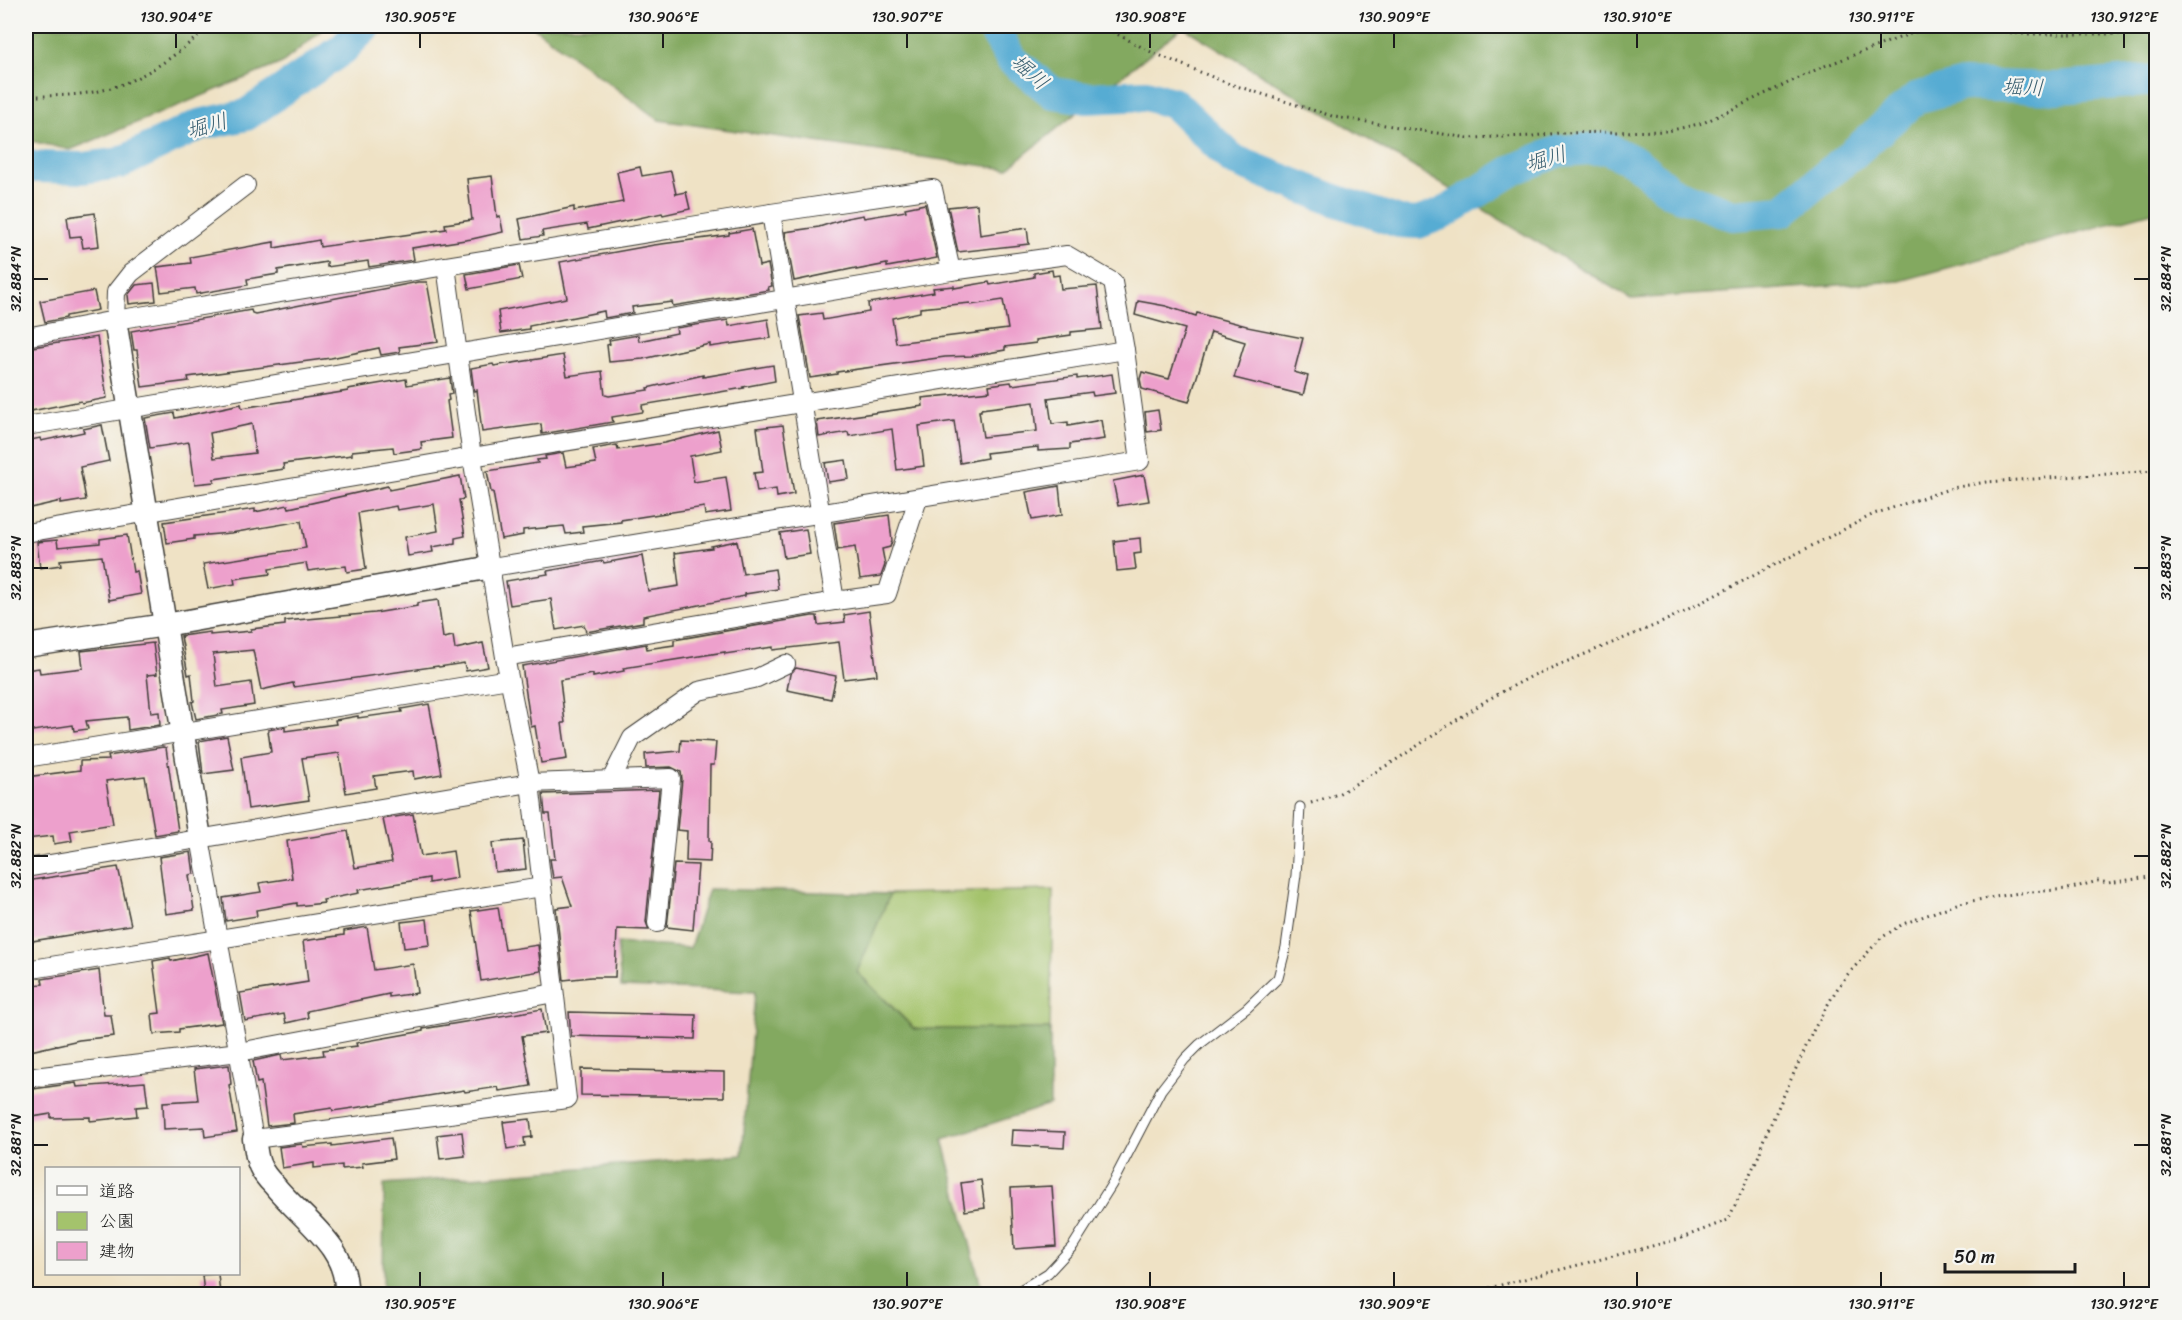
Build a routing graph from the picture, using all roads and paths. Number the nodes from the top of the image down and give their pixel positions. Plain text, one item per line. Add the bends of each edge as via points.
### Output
1 (209, 26) edge
2 (1102, 26) edge
3 (2157, 31) edge
4 (26, 96) edge
5 (246, 184) dead end
6 (771, 213) junction
7 (446, 266) junction
8 (951, 271) junction
9 (784, 299) junction
10 (115, 320) junction
11 (26, 337) edge
12 (1125, 351) junction
13 (457, 355) junction
14 (803, 404) junction
15 (131, 409) junction
16 (26, 426) edge
17 (472, 457) junction
18 (2157, 471) edge
19 (918, 499) junction
20 (147, 512) junction
21 (820, 513) junction
22 (26, 533) edge
23 (492, 567) junction
24 (835, 601) junction
25 (165, 625) junction
26 (26, 646) edge
27 (505, 657) junction
28 (786, 664) dead end
29 (509, 679) junction
30 (182, 733) junction
31 (26, 758) edge
32 (611, 780) junction
33 (530, 783) junction
34 (1300, 807) joint
35 (200, 838) junction
36 (26, 868) edge
37 (2157, 876) edge
38 (542, 887) junction
39 (657, 923) dead end
40 (219, 940) junction
41 (26, 970) edge
42 (554, 993) junction
43 (239, 1052) junction
44 (26, 1078) edge
45 (254, 1139) junction
46 (346, 1294) edge
47 (1014, 1294) edge
48 (1466, 1294) edge

1 - 4 path via 159,65 126,83 63,96
2 - 3 path via 1149,51 1227,83 1335,117 1468,138 1668,131 1704,123 1822,66 1915,32
5 - 10 street via 131,273 116,292
6 - 7 street
6 - 8 street via 933,189
6 - 9 street
7 - 10 street
7 - 13 street
8 - 9 street
8 - 12 street via 1067,255 1113,282
9 - 13 street
9 - 14 street
10 - 11 street
10 - 15 street
12 - 14 street
12 - 19 street via 1140,461
13 - 15 street
13 - 17 street
14 - 17 street
14 - 21 street
15 - 16 street
15 - 20 street
17 - 20 street
17 - 23 street
18 - 34 path via 1986,482 1952,488 1874,514 1661,623 1534,675 1487,700 1338,794
19 - 21 street
19 - 24 street via 886,594
20 - 22 street
20 - 25 street
21 - 23 street
21 - 24 street
23 - 25 street
23 - 27 street
24 - 27 street
25 - 26 street
25 - 30 street
27 - 29 street
28 - 32 street via 757,678 699,691 632,738
29 - 30 street
29 - 33 street
30 - 31 street
30 - 35 street
32 - 33 street
32 - 39 street via 671,778
33 - 35 street
33 - 38 street
34 - 47 lane via 1293,896 1278,978 1185,1059 1161,1090 1112,1184 1073,1246 1048,1274
35 - 36 street
35 - 40 street
37 - 48 path via 2098,881 2068,889 1959,903 1903,924 1881,938 1835,992 1814,1029 1728,1220 1679,1239
38 - 40 street
38 - 42 street
40 - 41 street
40 - 43 street
42 - 43 street
42 - 45 street via 567,1099
43 - 44 street
43 - 45 street
45 - 46 street via 260,1167 286,1201 331,1246 340,1263

